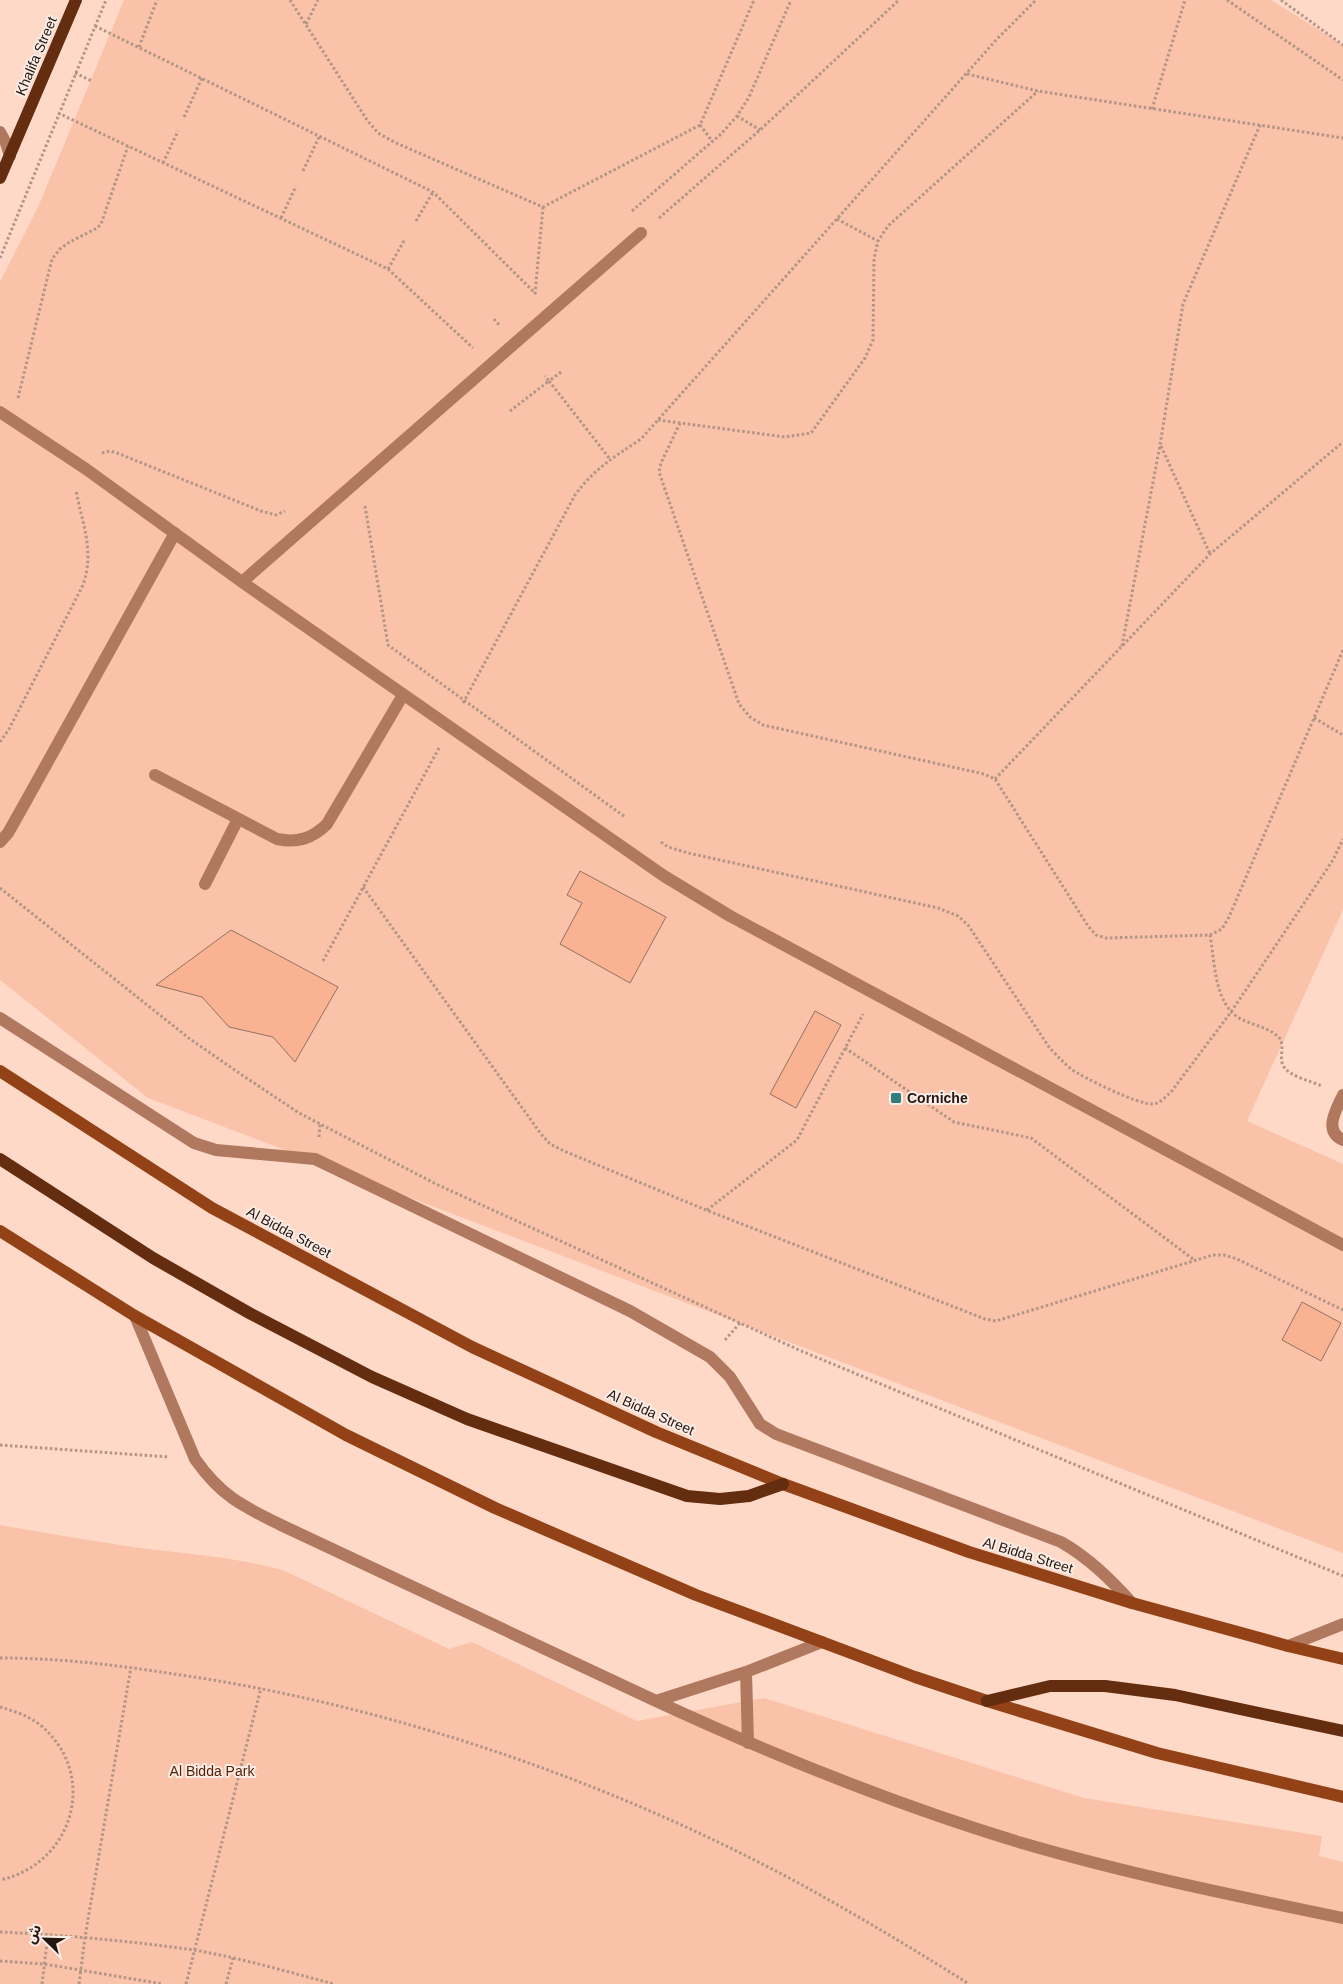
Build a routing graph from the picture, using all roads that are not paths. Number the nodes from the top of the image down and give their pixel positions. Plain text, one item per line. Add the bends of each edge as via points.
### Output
1 (76, 0) edge
2 (0, 132) edge
3 (10, 156) junction
4 (0, 178) edge
5 (641, 234) road end
6 (3, 413) edge
7 (175, 533) junction
8 (242, 582) junction
9 (403, 695) junction
10 (155, 776) dead end
11 (238, 819) junction
12 (0, 842) edge
13 (205, 884) dead end
14 (0, 1018) edge
15 (0, 1071) edge
16 (1343, 1095) edge
17 (1343, 1140) edge
18 (0, 1159) edge
19 (0, 1231) edge
20 (1343, 1245) edge
21 (135, 1316) junction
22 (783, 1484) junction
23 (1132, 1602) junction
24 (1343, 1624) edge
25 (822, 1642) junction
26 (1288, 1646) junction
27 (1343, 1659) edge
28 (746, 1672) junction
29 (656, 1701) junction
30 (987, 1701) junction
31 (1343, 1731) edge
32 (748, 1743) junction
33 (1343, 1796) edge
34 (1343, 1918) edge

1 - 3 main road, Khalifa Street
2 - 3 lane
3 - 4 main road, Khalifa Street
5 - 8 lane
6 - 7 lane
7 - 8 lane
7 - 12 lane
8 - 9 lane
9 - 11 lane via 327,824 319,832 310,838 288,841 276,839
9 - 20 lane via 664,876 730,916
10 - 11 lane
11 - 13 lane
14 - 23 lane via 194,1143 216,1150 315,1160 630,1310 710,1357 730,1377 760,1424 776,1434 1061,1542 1105,1573
15 - 22 main road, Al Bidda Street via 212,1208 472,1347 656,1432
16 - 17 lane via 1332,1126 1335,1134
18 - 22 main road via 153,1258 243,1309 372,1377 467,1419 687,1496 720,1499 749,1496
19 - 21 main road
21 - 25 main road via 346,1435 495,1508 696,1595
21 - 29 lane via 195,1459 209,1480 238,1504
22 - 23 main road, Al Bidda Street via 969,1552
23 - 26 main road, Al Bidda Street
24 - 26 lane
25 - 28 lane
25 - 30 main road
26 - 27 main road, Al Bidda Street
28 - 29 lane
28 - 32 lane
29 - 32 lane
30 - 31 main road via 1050,1686 1105,1686 1175,1694
30 - 33 main road via 1157,1753
32 - 34 lane via 906,1805 1024,1843 1234,1896

